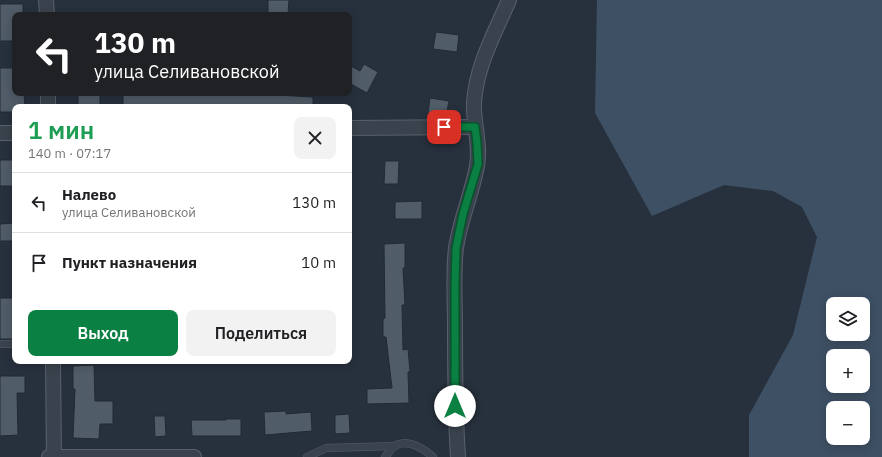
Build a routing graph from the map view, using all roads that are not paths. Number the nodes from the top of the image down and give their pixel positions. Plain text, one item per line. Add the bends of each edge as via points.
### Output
1 (46, 0) edge
2 (509, 0) edge
3 (47, 12) edge
4 (475, 127) junction
5 (352, 128) edge
6 (0, 133) edge
7 (12, 133) edge
8 (0, 344) edge
9 (12, 344) edge
10 (53, 364) edge
11 (395, 446) junction
12 (52, 457) edge
13 (194, 457) edge
14 (307, 457) edge
15 (385, 457) edge
16 (433, 457) edge
17 (458, 457) edge

1 - 3 street
2 - 4 street via 483,56 474,104
4 - 5 street
4 - 17 street via 478,164 456,248 455,406
6 - 7 street
8 - 9 lane
10 - 12 street
11 - 14 lane via 326,448
11 - 15 lane
11 - 16 lane via 409,443 422,447
12 - 13 street

